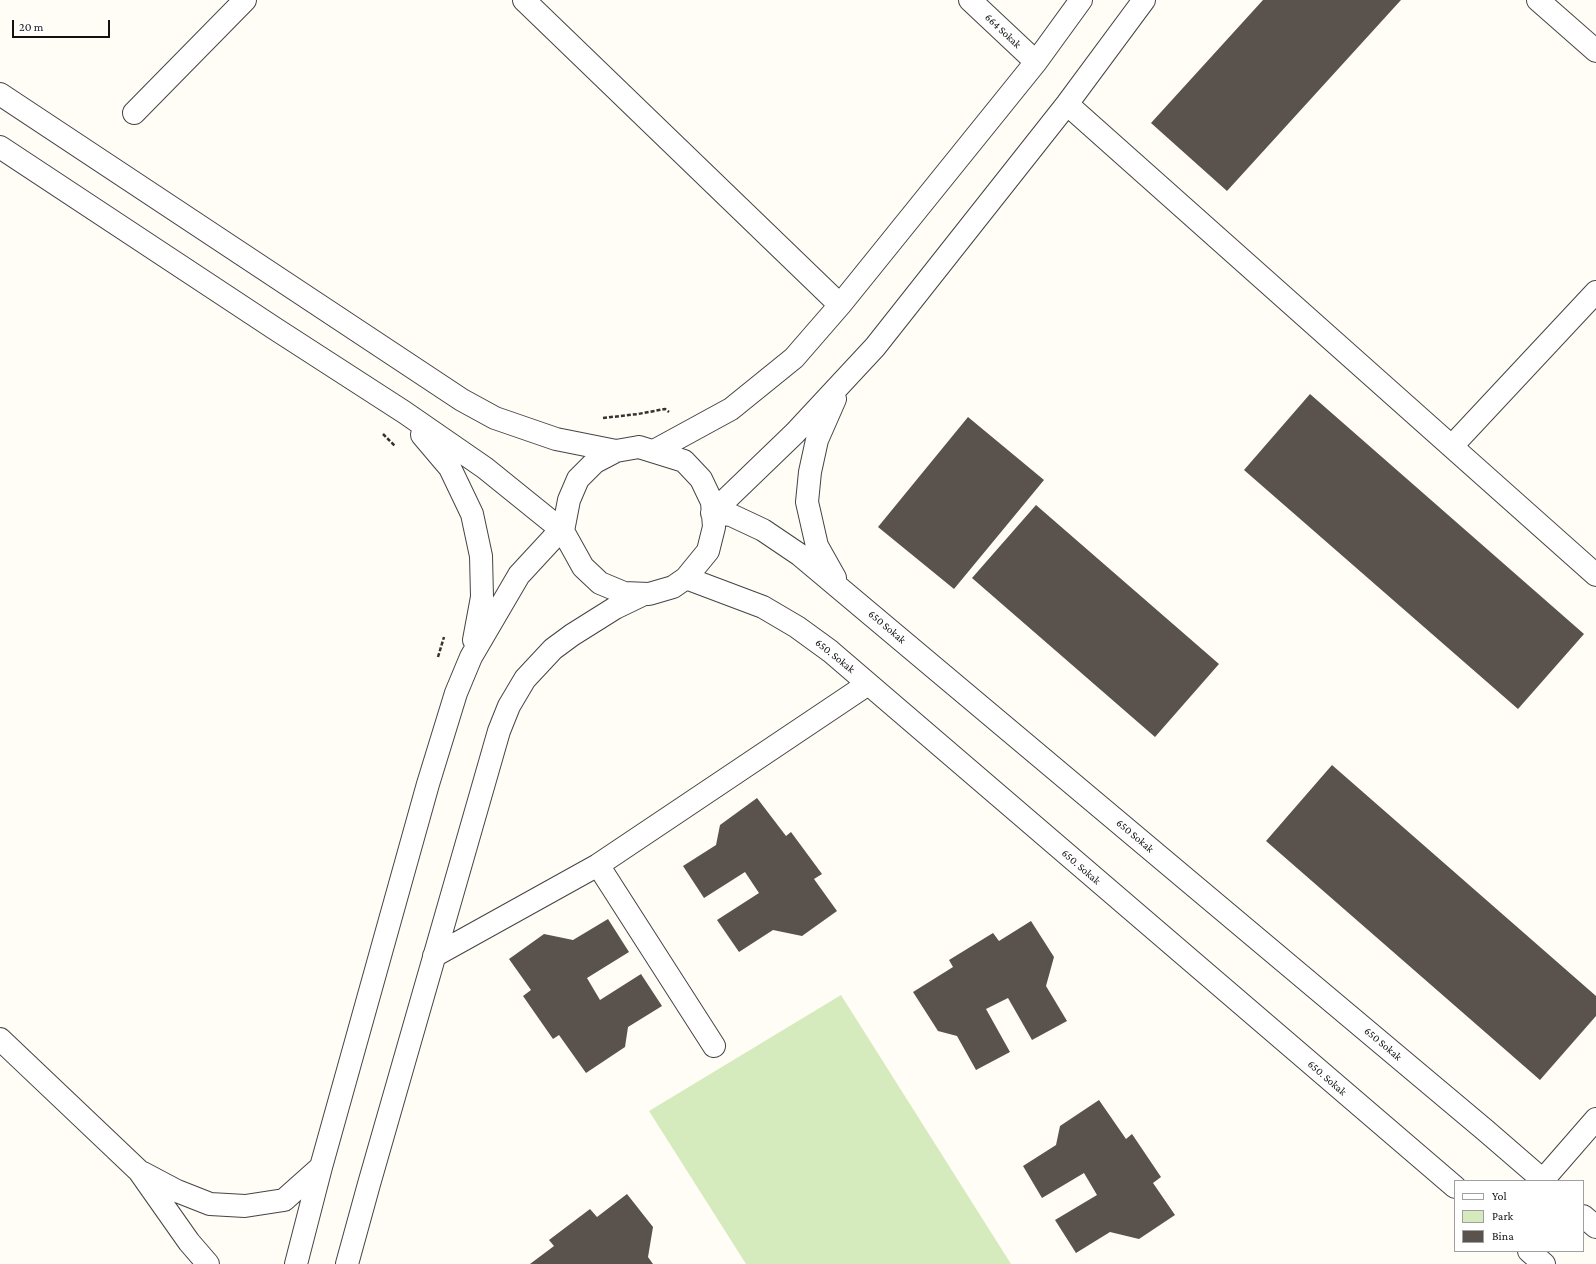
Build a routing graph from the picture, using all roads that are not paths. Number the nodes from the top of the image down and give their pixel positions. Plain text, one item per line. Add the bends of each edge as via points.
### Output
1 (245, 0) edge
2 (524, 0) edge
3 (970, 0) edge
4 (1082, 0) edge
5 (1144, 0) edge
6 (1538, 0) edge
7 (1596, 51) edge
8 (1036, 62) junction
9 (0, 94) edge
10 (1067, 104) junction
11 (134, 113) dead end
12 (0, 147) edge
13 (1596, 292) edge
14 (840, 305) junction
15 (841, 384) junction
16 (404, 412) junction
17 (1452, 446) junction
18 (616, 451) junction
19 (654, 451) junction
20 (712, 513) junction
21 (563, 531) junction
22 (1596, 575) edge
23 (686, 578) junction
24 (841, 589) junction
25 (644, 594) junction
26 (471, 658) junction
27 (868, 684) junction
28 (598, 865) junction
29 (434, 956) junction
30 (0, 1040) edge
31 (714, 1046) dead end
32 (1596, 1119) edge
33 (321, 1167) junction
34 (139, 1171) junction
35 (1542, 1180) edge
36 (1544, 1180) edge
37 (1454, 1187) edge
38 (1584, 1217) edge
39 (1596, 1227) edge
40 (1530, 1252) edge
41 (208, 1264) edge
42 (296, 1264) edge
43 (348, 1264) edge
44 (1544, 1264) edge

1 - 11 street
2 - 14 street
3 - 8 street, 664 Sokak
4 - 8 street
5 - 10 street
6 - 7 street
8 - 14 street
9 - 18 street via 462,400 495,418 556,439
10 - 15 street via 876,347
10 - 17 street
12 - 16 street
13 - 17 street
14 - 19 street via 794,358 731,410
15 - 20 street via 795,433
15 - 24 street via 816,440 807,502 817,546
16 - 21 street via 485,468
16 - 26 street via 450,468 472,514 481,556 482,597
17 - 22 street
18 - 19 street via 639,447
18 - 21 street via 595,462 578,479 568,500
19 - 20 street via 684,461 701,479 712,502
20 - 23 street via 714,527 708,551
20 - 24 street, 650 Sokak via 731,515 763,530 800,555
21 - 25 street via 583,568 600,583 624,593
21 - 26 street via 556,535 519,575
23 - 25 street via 673,587
23 - 27 street, 650. Sokak via 763,607 798,627 830,650
24 - 35 street, 650 Sokak
25 - 29 street via 615,608 553,649 526,679 509,706 499,731
26 - 33 street via 456,693 428,784
27 - 28 street
27 - 37 street, 650. Sokak
28 - 29 street
28 - 31 street
29 - 43 street
30 - 34 street
32 - 36 street
33 - 34 street via 284,1200 245,1206 210,1204 177,1191
33 - 42 street
34 - 41 street via 189,1242
38 - 39 street
40 - 44 street

